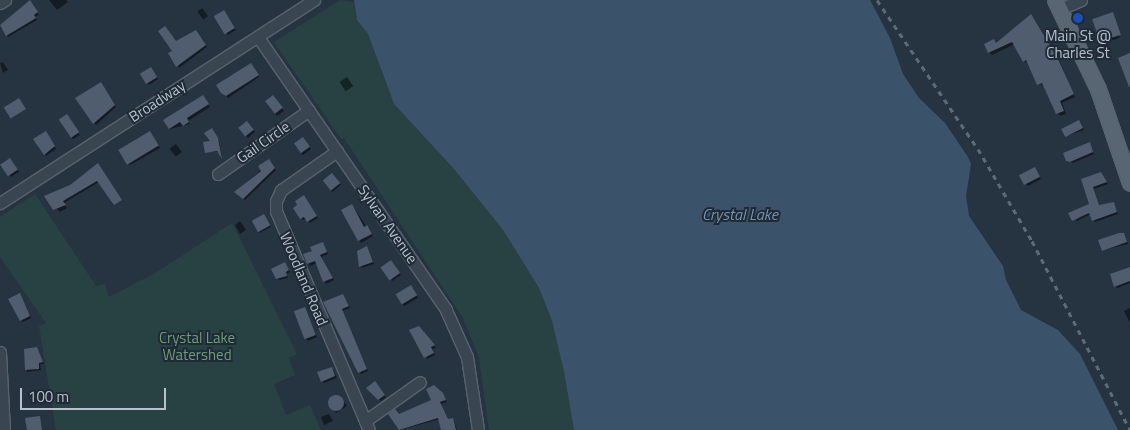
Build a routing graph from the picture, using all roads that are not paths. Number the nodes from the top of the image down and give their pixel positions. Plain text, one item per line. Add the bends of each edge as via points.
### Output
1 (5, 0) edge
2 (314, 0) edge
3 (1080, 0) edge
4 (0, 3) edge
5 (1057, 4) edge
6 (258, 37) junction
7 (309, 110) junction
8 (337, 151) junction
9 (218, 174) dead end
10 (1130, 183) edge
11 (0, 203) edge
12 (0, 352) edge
13 (420, 382) dead end
14 (0, 404) edge
15 (367, 426) edge
16 (4, 430) edge
17 (478, 430) edge

1 - 4 street
2 - 6 street, Broadway
3 - 5 street
5 - 10 main road via 1098,89
6 - 7 street, Sylvan Avenue
6 - 11 street, Broadway
7 - 8 street, Sylvan Avenue
7 - 9 street, Gail Circle
8 - 15 street, Woodland Road via 281,190 276,211
8 - 17 street, Sylvan Avenue via 438,295 452,321 467,357
12 - 14 street
13 - 15 street
14 - 16 street

